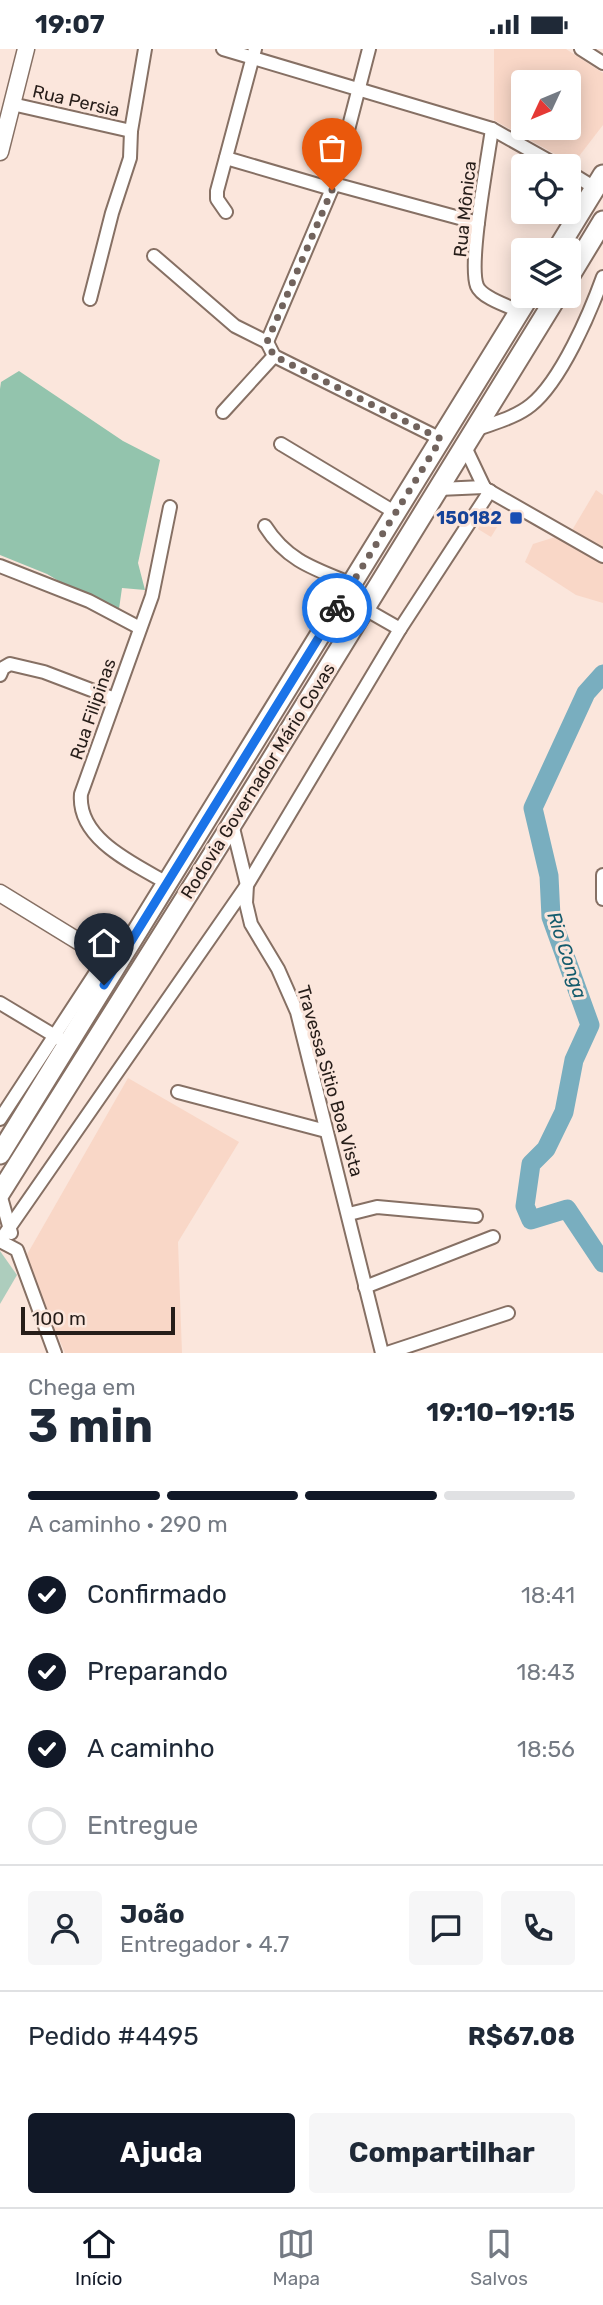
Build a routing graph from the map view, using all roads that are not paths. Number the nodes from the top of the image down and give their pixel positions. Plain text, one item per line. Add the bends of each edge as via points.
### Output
1 (26, 49) edge
2 (145, 49) edge
3 (223, 49) edge
4 (369, 49) edge
5 (581, 49) edge
6 (254, 53) edge
7 (603, 63) edge
8 (359, 87) junction
9 (12, 104) junction
10 (492, 128) junction
11 (131, 131) junction
12 (0, 152) edge
13 (537, 154) edge
14 (226, 158) junction
15 (581, 176) edge
16 (599, 182) edge
17 (333, 187) junction
18 (226, 212) dead end
19 (603, 221) edge
20 (478, 223) junction
21 (564, 238) edge
22 (154, 256) dead end
23 (581, 257) edge
24 (603, 277) edge
25 (90, 299) dead end
26 (511, 300) edge
27 (598, 305) edge
28 (522, 308) edge
29 (550, 308) edge
30 (267, 342) junction
31 (274, 356) junction
32 (223, 412) dead end
33 (441, 439) junction
34 (470, 439) junction
35 (281, 444) dead end
36 (439, 489) junction
37 (487, 489) junction
38 (170, 507) dead end
39 (396, 513) junction
40 (265, 526) dead end
41 (603, 556) edge
42 (0, 566) edge
43 (352, 584) junction
44 (365, 609) junction
45 (139, 628) junction
46 (400, 629) junction
47 (3, 670) edge
48 (115, 699) junction
49 (232, 824) junction
50 (603, 875) edge
51 (167, 883) junction
52 (247, 885) junction
53 (0, 893) edge
54 (603, 899) edge
55 (111, 961) junction
56 (0, 1003) edge
57 (63, 1040) junction
58 (178, 1092) dead end
59 (6, 1116) edge
60 (326, 1131) junction
61 (0, 1154) edge
62 (0, 1193) edge
63 (349, 1214) junction
64 (476, 1216) dead end
65 (9, 1227) junction
66 (493, 1237) dead end
67 (0, 1241) edge
68 (17, 1249) junction
69 (365, 1287) junction
70 (509, 1313) dead end
71 (55, 1353) edge
72 (385, 1353) edge

1 - 9 main road
2 - 11 street
3 - 6 street
4 - 8 street
5 - 7 street
6 - 8 street
6 - 14 street
8 - 10 street
8 - 17 street
9 - 11 street, Rua Persia
9 - 12 main road
10 - 13 street
10 - 20 street, Rua Mônica
11 - 25 street via 130,158
14 - 17 street
14 - 18 street via 217,199
15 - 16 street
16 - 21 highway
17 - 20 street
17 - 30 street
19 - 23 highway
20 - 26 street, Rua Mônica via 478,289
22 - 30 street via 235,326
24 - 27 street
27 - 34 street via 540,396 518,414
28 - 33 highway, Rodovia Governador Mário Covas
29 - 34 highway, Rodovia Governador Mário Covas
30 - 31 street
31 - 32 street
31 - 33 street
33 - 39 highway, Rodovia Governador Mário Covas
34 - 36 highway, Rodovia Governador Mário Covas
34 - 37 street
35 - 39 street
36 - 37 street
36 - 44 highway, Rodovia Governador Mário Covas
37 - 41 street
37 - 46 street
38 - 45 street, Rua Filipinas via 152,596
39 - 43 highway, Rodovia Governador Mário Covas
40 - 43 street via 292,557
42 - 45 street via 89,601
43 - 51 highway, Rodovia Governador Mário Covas
44 - 46 street
44 - 49 highway, Rodovia Governador Mário Covas
45 - 48 street, Rua Filipinas
46 - 52 street
47 - 48 street via 44,672
48 - 51 street, Rua Filipinas via 81,794 80,810 99,838 118,854
49 - 52 street, Travessa Sitio Boa Vista
49 - 62 highway, Rodovia Governador Mário Covas
50 - 54 street
51 - 55 highway, Rodovia Governador Mário Covas
52 - 60 street, Travessa Sitio Boa Vista via 251,924 292,998
52 - 65 street
53 - 55 main road
55 - 57 highway, Rodovia Governador Mário Covas
56 - 57 street
57 - 59 highway, Rodovia Governador Mário Covas
58 - 60 street
59 - 61 highway, Rodovia Governador Mário Covas
60 - 63 street, Travessa Sitio Boa Vista
62 - 65 street
63 - 64 street via 377,1207
63 - 69 street, Travessa Sitio Boa Vista
65 - 67 street
65 - 68 street
66 - 69 street
67 - 68 street
68 - 71 street
69 - 72 street, Travessa Sitio Boa Vista
70 - 72 street

